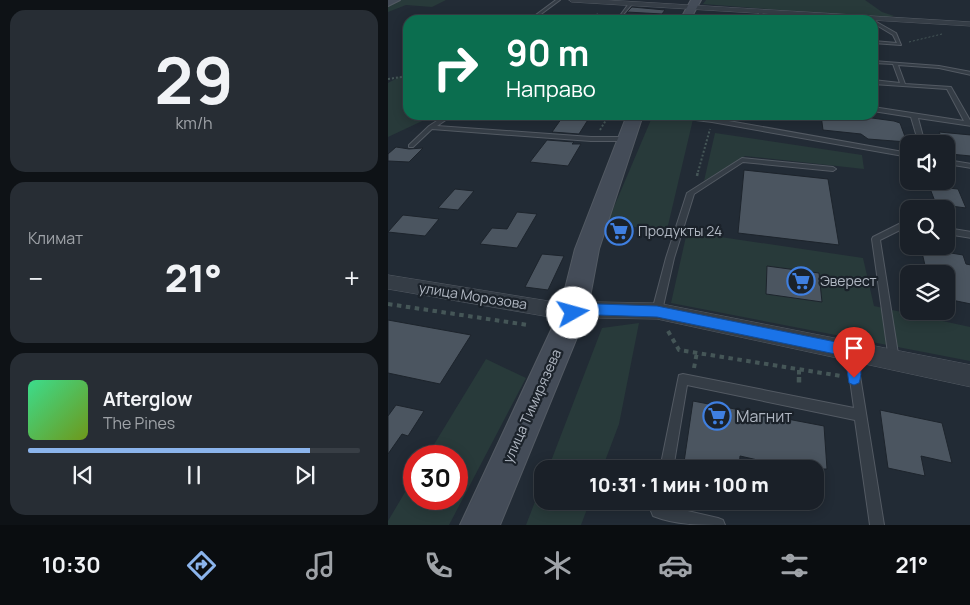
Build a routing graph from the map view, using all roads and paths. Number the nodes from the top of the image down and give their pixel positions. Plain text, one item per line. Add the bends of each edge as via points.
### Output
1 (394, 0) edge
2 (558, 0) edge
3 (572, 0) edge
4 (388, 3) edge
5 (631, 3) junction
6 (694, 3) edge
7 (761, 11) junction
8 (538, 15) edge
9 (621, 15) edge
10 (688, 15) edge
11 (761, 15) edge
12 (810, 15) edge
13 (878, 20) edge
14 (878, 24) edge
15 (970, 24) edge
16 (950, 33) dead end
17 (878, 42) edge
18 (900, 44) junction
19 (878, 62) edge
20 (895, 63) junction
21 (970, 74) edge
22 (403, 77) edge
23 (388, 79) edge
24 (878, 82) edge
25 (903, 85) junction
26 (878, 110) edge
27 (914, 116) junction
28 (442, 120) edge
29 (633, 120) edge
30 (712, 120) joint
31 (738, 120) edge
32 (737, 124) junction
33 (970, 124) edge
34 (431, 127) junction
35 (919, 135) edge
36 (626, 139) junction
37 (411, 146) dead end
38 (900, 153) edge
39 (955, 163) edge
40 (970, 166) edge
41 (833, 169) dead end
42 (692, 193) junction
43 (900, 226) edge
44 (955, 232) edge
45 (970, 235) edge
46 (388, 282) edge
47 (388, 304) edge
48 (657, 311) junction
49 (569, 322) junction
50 (851, 351) junction
51 (894, 361) junction
52 (970, 376) edge
53 (854, 378) junction
54 (859, 415) junction
55 (668, 460) edge
56 (658, 510) edge
57 (480, 525) edge
58 (718, 525) edge
59 (877, 525) edge

1 - 4 main road
2 - 8 lane
3 - 5 street
5 - 6 street
5 - 9 lane
6 - 7 street
6 - 10 main road
7 - 11 lane
7 - 12 street
13 - 15 street
14 - 18 lane via 895,34
16 - 18 path
17 - 18 lane
19 - 20 lane
20 - 21 lane
20 - 25 lane
22 - 23 path
24 - 25 lane
25 - 33 lane via 949,88
26 - 27 lane
27 - 33 lane
27 - 35 lane
28 - 34 lane
29 - 36 main road, улица Тимирязева
30 - 32 lane
30 - 42 path
31 - 32 lane
32 - 38 lane
34 - 36 lane
34 - 37 lane
36 - 49 main road, улица Тимирязева via 587,249
39 - 40 lane
41 - 42 lane via 742,160
42 - 48 lane via 670,258
43 - 51 lane via 876,239
44 - 45 lane
46 - 49 street, улица Морозова
47 - 49 path
48 - 49 street, улица Морозова via 598,310
48 - 50 street, улица Морозова
48 - 53 path via 679,350
49 - 57 main road, улица Тимирязева
50 - 51 street, улица Морозова
50 - 53 lane
51 - 52 street, улица Морозова
53 - 54 lane
54 - 55 lane via 683,379
54 - 59 lane
56 - 58 lane

